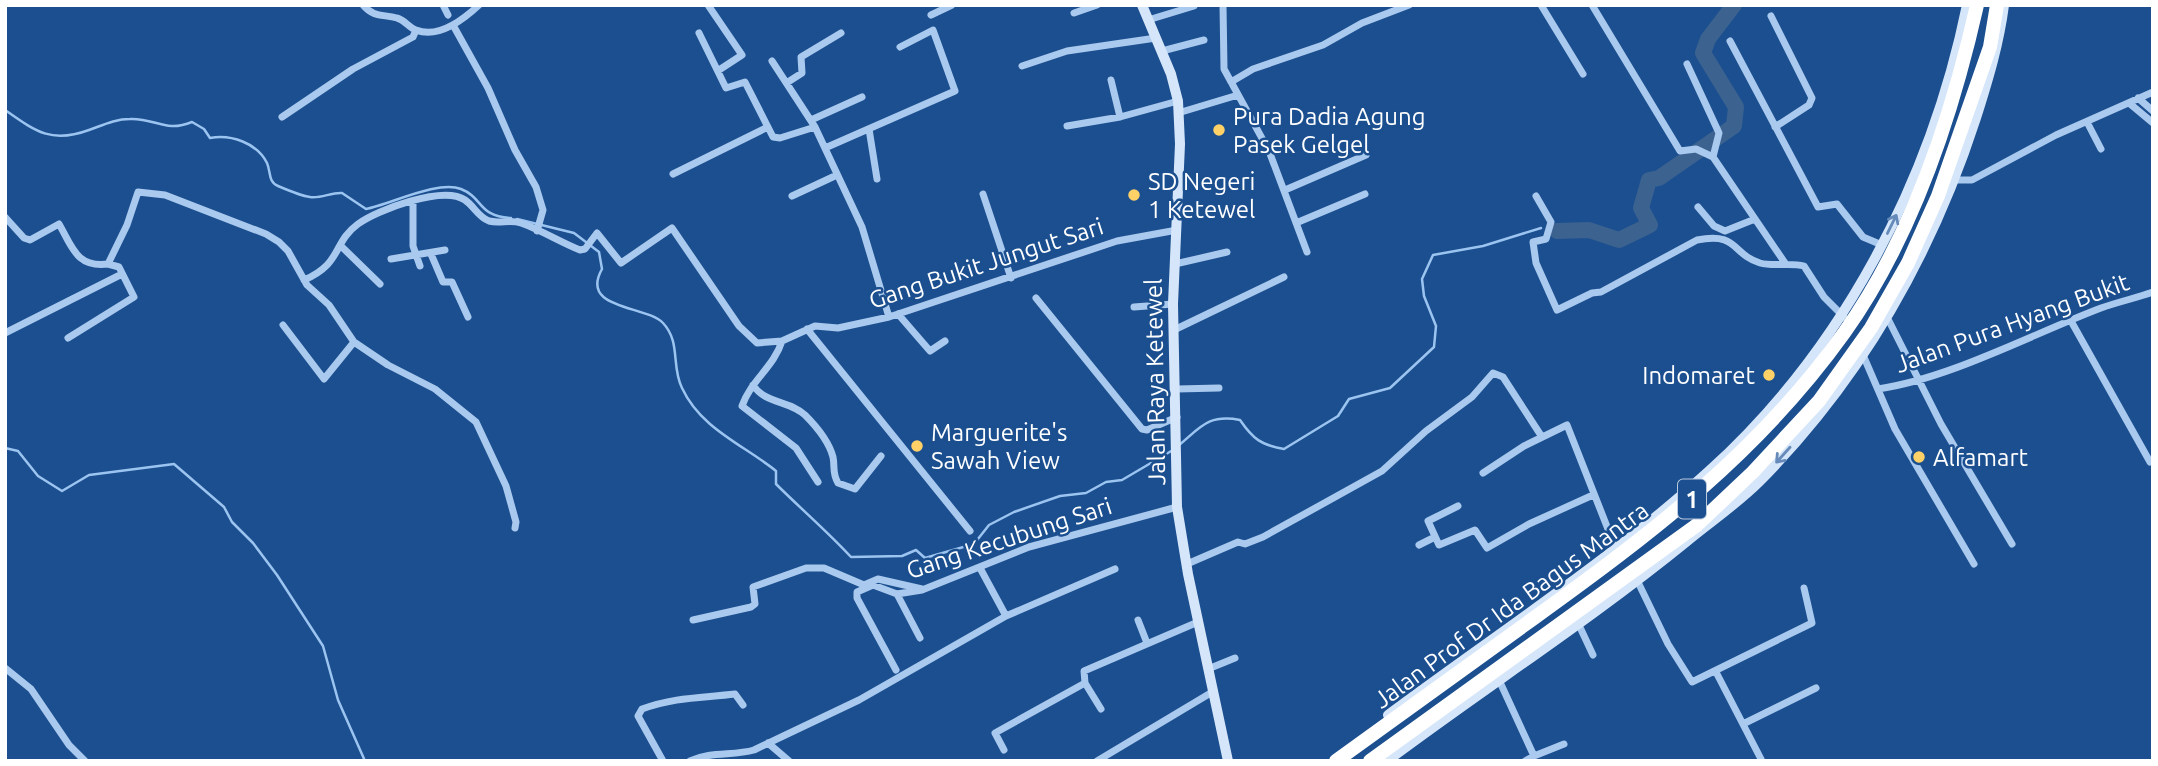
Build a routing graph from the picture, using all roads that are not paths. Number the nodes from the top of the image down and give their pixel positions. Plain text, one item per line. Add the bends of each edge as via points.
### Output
1 (363, 5) edge
2 (443, 5) edge
3 (478, 5) edge
4 (708, 5) edge
5 (952, 5) edge
6 (1097, 5) edge
7 (1142, 5) edge
8 (1223, 5) edge
9 (1409, 5) edge
10 (1541, 5) edge
11 (1592, 5) edge
12 (1966, 5) edge
13 (1977, 5) edge
14 (1997, 5) edge
15 (2004, 5) edge
16 (1194, 6) edge
17 (1074, 13) dead end
18 (447, 15) dead end
19 (931, 15) dead end
20 (1771, 16) dead end
21 (1148, 20) junction
22 (453, 25) junction
23 (416, 30) junction
24 (699, 33) dead end
25 (841, 33) dead end
26 (1156, 38) junction
27 (1204, 40) dead end
28 (1730, 41) dead end
29 (900, 47) dead end
30 (1162, 51) junction
31 (772, 61) dead end
32 (1687, 64) dead end
33 (1022, 66) dead end
34 (719, 70) junction
35 (1583, 74) dead end
36 (1111, 80) dead end
37 (788, 82) junction
38 (1231, 82) junction
39 (2153, 92) edge
40 (1238, 95) junction
41 (862, 97) dead end
42 (2138, 98) junction
43 (2129, 103) junction
44 (1178, 107) junction
45 (2153, 111) edge
46 (282, 117) dead end
47 (1120, 117) junction
48 (2087, 122) junction
49 (2153, 123) edge
50 (813, 124) junction
51 (1067, 126) dead end
52 (768, 127) junction
53 (1775, 127) junction
54 (869, 129) junction
55 (1940, 138) junction
56 (1957, 142) junction
57 (825, 148) junction
58 (2101, 149) dead end
59 (1366, 155) dead end
60 (1711, 155) junction
61 (673, 174) dead end
62 (838, 175) junction
63 (877, 179) dead end
64 (1956, 180) junction
65 (1285, 190) junction
66 (983, 194) dead end
67 (1364, 194) dead end
68 (1536, 195) dead end
69 (792, 196) dead end
70 (413, 202) junction
71 (1698, 207) dead end
72 (5, 218) edge
73 (1755, 219) junction
74 (1296, 223) junction
75 (539, 227) junction
76 (1177, 230) junction
77 (1882, 245) junction
78 (342, 247) junction
79 (445, 250) dead end
80 (1227, 252) dead end
81 (1307, 252) dead end
82 (431, 254) junction
83 (415, 256) junction
84 (391, 259) dead end
85 (1785, 263) junction
86 (108, 264) junction
87 (1175, 264) junction
88 (419, 266) dead end
89 (122, 274) junction
90 (1284, 277) dead end
91 (1011, 278) junction
92 (304, 280) junction
93 (380, 285) dead end
94 (2153, 292) edge
95 (1036, 298) dead end
96 (1174, 304) junction
97 (1134, 307) dead end
98 (898, 314) junction
99 (468, 317) dead end
100 (889, 317) junction
101 (1846, 318) junction
102 (1888, 319) junction
103 (2071, 321) junction
104 (283, 325) dead end
105 (807, 329) junction
106 (1174, 330) junction
107 (5, 333) edge
108 (68, 338) dead end
109 (782, 341) junction
110 (945, 341) dead end
111 (354, 342) junction
112 (1863, 355) junction
113 (1919, 378) junction
114 (753, 386) junction
115 (1219, 388) dead end
116 (1878, 389) junction
117 (1177, 390) junction
118 (1178, 416) junction
119 (1542, 437) junction
120 (881, 456) dead end
121 (2150, 462) dead end
122 (1483, 473) dead end
123 (818, 482) dead end
124 (1593, 495) junction
125 (1458, 506) dead end
126 (1177, 507) junction
127 (515, 528) dead end
128 (971, 531) dead end
129 (1435, 537) junction
130 (2011, 544) dead end
131 (1419, 545) dead end
132 (1617, 552) junction
133 (1187, 564) junction
134 (1974, 564) dead end
135 (980, 568) junction
136 (1115, 569) dead end
137 (1635, 576) junction
138 (1804, 588) dead end
139 (922, 590) junction
140 (897, 594) junction
141 (1006, 616) junction
142 (693, 620) dead end
143 (1138, 620) dead end
144 (1198, 622) junction
145 (1578, 623) junction
146 (920, 638) dead end
147 (1147, 643) junction
148 (1593, 655) dead end
149 (1235, 658) dead end
150 (5, 668) edge
151 (1208, 669) junction
152 (896, 670) dead end
153 (1716, 672) junction
154 (1499, 680) junction
155 (1085, 683) junction
156 (1816, 688) dead end
157 (1214, 691) junction
158 (743, 705) dead end
159 (1101, 709) dead end
160 (1743, 724) junction
161 (768, 743) junction
162 (1564, 744) dead end
163 (1004, 750) dead end
164 (1534, 756) junction
165 (1337, 760) edge
166 (1388, 760) edge
167 (85, 761) edge
168 (663, 761) edge
169 (690, 761) edge
170 (789, 761) edge
171 (1097, 761) edge
172 (1227, 761) edge
173 (1370, 761) edge
174 (1525, 761) edge
175 (1762, 761) edge

1 - 23 street via 377,16 399,19
2 - 18 street
3 - 22 street
4 - 34 street via 742,55
5 - 19 street
6 - 17 street
7 - 21 street, Jalan Raya Ketewel
8 - 38 street via 1223,65
9 - 38 street
10 - 35 street
11 - 60 street via 1680,151 1696,149
77 -> 12 street via 1947,88
13 - 55 highway, 1
14 - 56 highway, 1 via 1990,47
15 - 64 street via 1999,45
16 - 21 street
20 - 53 street via 1812,98
21 - 26 street, Jalan Raya Ketewel
22 - 23 street via 430,32
22 - 75 street via 536,187 543,208
23 - 46 street via 413,37 333,81
24 - 34 street
25 - 37 street via 801,57 802,73
26 - 30 street, Jalan Raya Ketewel
26 - 33 street via 1067,51
27 - 30 street
28 - 53 street
29 - 54 street via 933,30 956,88
30 - 44 street, Jalan Raya Ketewel
31 - 37 street
32 - 60 street via 1719,135
34 - 52 street via 727,89 745,82
36 - 47 street
37 - 50 street
38 - 40 street
39 - 42 street
40 - 44 street
40 - 65 street
41 - 50 street
42 - 43 street
42 - 45 street
43 - 48 street
43 - 49 street
44 - 47 street
44 - 76 street, Jalan Raya Ketewel
47 - 51 street
48 - 58 street
48 - 64 street via 1972,180
50 - 52 street via 777,138
50 - 57 street
52 - 61 street
53 - 77 street via 1819,208 1837,204 1863,237
54 - 57 street
54 - 63 street
55 - 56 highway
55 - 101 highway, Jalan Prof Dr Ida Bagus Mantra / 1 via 1892,251
56 - 137 highway, Jalan Prof Dr Ida Bagus Mantra / 1 via 1908,263 1871,328 1819,401 1697,525
57 - 62 street
59 - 65 street
60 - 73 street
62 - 69 street
62 - 100 street via 865,234
64 - 102 street
65 - 74 street
66 - 91 street
67 - 74 street
68 - 85 street via 1551,222 1546,239 1533,243 1536,263 1557,310 1704,239 1732,241 1760,263
70 - 75 street via 434,196 457,197 483,218
70 - 78 street via 370,216 348,234
70 - 83 street
71 - 73 street via 1714,226 1725,231
72 - 86 street via 30,240 59,224 75,256 92,264
73 - 85 street
74 - 81 street
75 - 109 street via 580,250 597,233 602,235 623,263 672,228 750,339 761,344
76 - 87 street, Jalan Raya Ketewel
76 - 91 street, Gang Bukit Jungut Sari via 1117,241
77 - 101 street
78 - 92 street via 326,269
78 - 93 street
79 - 82 street
80 - 87 street
82 - 83 street
82 - 99 street via 443,282 452,282
83 - 84 street
83 - 88 street
85 - 101 street via 1804,266 1824,297
86 - 89 street via 116,265
86 - 92 street via 136,194 144,192 165,195 266,234 288,251
87 - 96 street, Jalan Raya Ketewel
89 - 107 street
89 - 108 street via 134,298
90 - 106 street
91 - 98 street, Gang Bukit Jungut Sari
92 - 111 street via 330,305
94 - 103 street, Jalan Pura Hyang Bukit
95 - 118 street via 1142,429
96 - 97 street
96 - 106 street, Jalan Raya Ketewel
98 - 100 street, Gang Bukit Jungut Sari
98 - 110 street via 930,351
100 - 105 street, Gang Bukit Jungut Sari
101 - 132 highway, Jalan Prof Dr Ida Bagus Mantra / 1 via 1798,393 1732,462 1680,510
102 - 112 street
102 - 113 street
103 - 113 street, Jalan Pura Hyang Bukit
103 - 121 street
104 - 111 street via 324,379
105 - 109 street
105 - 128 street
106 - 117 street, Jalan Raya Ketewel
109 - 114 street via 774,363
111 - 127 street via 435,389 477,422 506,486
112 - 116 street, Jalan Pura Hyang Bukit
112 -> 137 street via 1824,409 1758,483
113 - 116 street, Jalan Pura Hyang Bukit
113 - 130 street
114 - 120 street via 764,398 782,402 807,417 830,447 838,483 855,489
114 - 123 street via 744,408 796,448
115 - 117 street
116 - 134 street via 1895,429
117 - 118 street, Jalan Raya Ketewel
118 - 126 street, Jalan Raya Ketewel
119 - 122 street
119 - 124 street via 1567,425
119 - 133 street via 1503,377 1493,373 1472,397 1382,471 1263,537 1238,542
124 - 129 street via 1489,548 1475,530 1439,545
124 - 132 street
125 - 129 street via 1428,520
126 - 133 street, Jalan Raya Ketewel
126 - 135 street, Gang Kecubung Sari via 1036,545
129 - 131 street
132 - 165 highway, Jalan Prof Dr Ida Bagus Mantra / 1
133 - 144 street, Jalan Raya Ketewel
135 - 139 street, Gang Kecubung Sari
135 - 141 street
136 - 141 street
137 - 145 street
137 - 153 street via 1692,682
137 - 173 highway, Jalan Prof Dr Ida Bagus Mantra / 1
138 - 153 street via 1812,623
139 - 140 street, Gang Kecubung Sari
139 - 142 street via 878,579 864,585 824,568 806,568 753,587 753,606
140 - 146 street
140 - 152 street, Gang Kecubung Sari via 873,585 856,595
141 - 161 street via 840,710
143 - 147 street
144 - 147 street
144 - 151 street, Jalan Raya Ketewel
145 - 148 street
145 - 154 street
147 - 155 street via 1084,671
149 - 151 street
150 - 167 street via 31,690
151 - 157 street, Jalan Raya Ketewel
153 - 160 street
154 - 164 street
154 - 166 street
155 - 159 street
155 - 163 street via 995,733
156 - 160 street
157 - 171 street
157 - 172 street, Jalan Raya Ketewel
158 - 168 street via 738,695 686,696 642,709 638,716
160 - 175 street
161 - 169 street via 738,755 704,755
161 - 170 street
162 - 164 street
164 - 174 street

